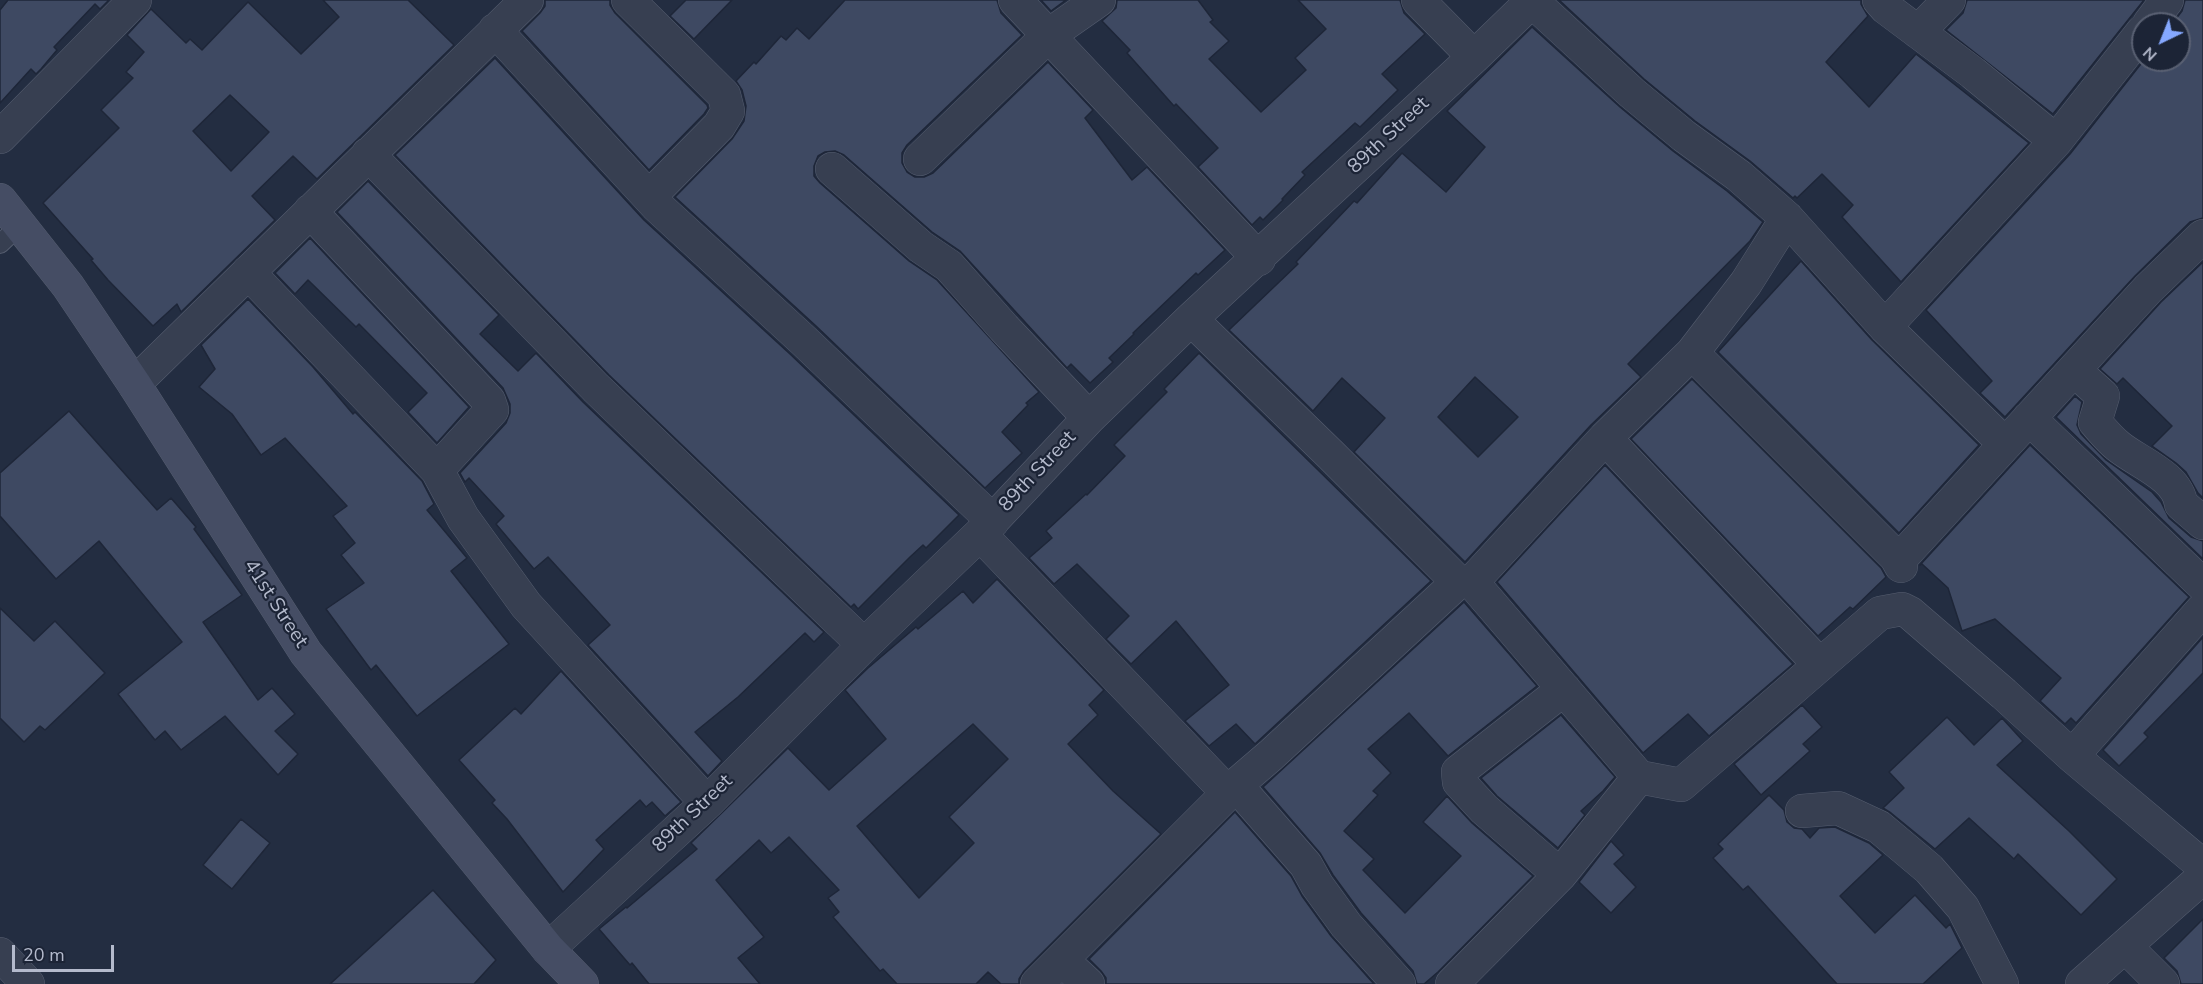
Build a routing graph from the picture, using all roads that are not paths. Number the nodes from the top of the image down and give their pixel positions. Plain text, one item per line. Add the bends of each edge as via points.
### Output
1 (135, 0) edge
2 (527, 0) edge
3 (628, 0) edge
4 (1016, 0) edge
5 (1098, 0) edge
6 (1418, 0) edge
7 (1532, 0) edge
8 (1879, 0) edge
9 (1948, 0) edge
10 (495, 30) junction
11 (1918, 32) junction
12 (1049, 35) junction
13 (2131, 46) edge
14 (1474, 57) junction
15 (0, 137) edge
16 (2056, 141) junction
17 (368, 154) junction
18 (920, 159) dead end
19 (832, 169) dead end
20 (649, 197) junction
21 (310, 211) junction
22 (1786, 218) junction
23 (7, 223) edge
24 (2203, 236) edge
25 (1258, 259) junction
26 (248, 272) junction
27 (1191, 319) junction
28 (1886, 327) junction
29 (1692, 353) junction
30 (2074, 370) junction
31 (134, 384) junction
32 (1089, 418) junction
33 (2029, 418) junction
34 (1605, 438) junction
35 (2004, 443) junction
36 (437, 470) junction
37 (2203, 523) edge
38 (986, 527) junction
39 (1901, 566) junction
40 (1465, 582) junction
41 (2203, 585) edge
42 (2203, 609) edge
43 (1888, 610) junction
44 (864, 645) junction
45 (1820, 665) junction
46 (1564, 689) junction
47 (2072, 756) junction
48 (1640, 777) junction
49 (1232, 789) junction
50 (707, 803) junction
51 (1802, 811) dead end
52 (2203, 866) edge
53 (1560, 875) junction
54 (2203, 877) edge
55 (2126, 946) junction
56 (548, 949) junction
57 (0, 954) edge
58 (1062, 960) junction
59 (28, 984) edge
60 (582, 984) edge
61 (1036, 984) edge
62 (1088, 984) edge
63 (1398, 984) edge
64 (1452, 984) edge
65 (2002, 984) edge
66 (2082, 984) edge
67 (2163, 984) edge

1 - 15 street
2 - 10 street
3 - 20 street via 723,95 728,111 719,126
4 - 12 street
5 - 12 street
6 - 14 street
7 - 14 street, 89th Street
7 - 22 street via 1632,93
8 - 11 street
9 - 11 street
10 - 17 street
10 - 20 street
11 - 16 street
12 - 18 street
12 - 25 street
13 - 16 street
14 - 25 street, 89th Street
16 - 28 street
17 - 21 street
17 - 44 street via 596,388
19 - 32 street via 921,247 949,266
20 - 38 street via 803,339
21 - 26 street
21 - 36 street via 489,401 492,410
22 - 28 street
22 - 29 street via 1746,283
23 - 31 main road, 41st Street via 68,285
24 - 30 street
25 - 27 street, 89th Street
26 - 31 street
26 - 36 street
27 - 32 street, 89th Street
27 - 40 street
28 - 35 street
29 - 34 street
29 - 39 street
30 - 33 street
30 - 37 street via 2103,396 2095,422 2118,446 2164,477 2180,495 2181,504
31 - 56 main road, 41st Street via 306,653
32 - 38 street, 89th Street
33 - 35 street
33 - 41 street
34 - 40 street
34 - 45 street
35 - 39 street via 1901,558
36 - 50 street via 463,518 526,605
38 - 44 street, 89th Street
38 - 49 street
39 - 43 street
40 - 46 street
40 - 49 street
42 - 47 street
43 - 45 street
43 - 47 street via 1910,613
44 - 50 street, 89th Street
45 - 48 street via 1681,785
46 - 48 street
46 - 53 street via 1457,776 1484,809
47 - 52 street
48 - 53 street
49 - 58 street
49 - 63 street via 1306,864 1346,925
50 - 56 street, 89th Street
51 - 65 street via 1838,808 1879,827 1929,869 1963,908
53 - 64 street
54 - 55 street
55 - 66 street
55 - 67 street
56 - 60 main road, 41st Street
57 - 59 street
58 - 61 street
58 - 62 street

